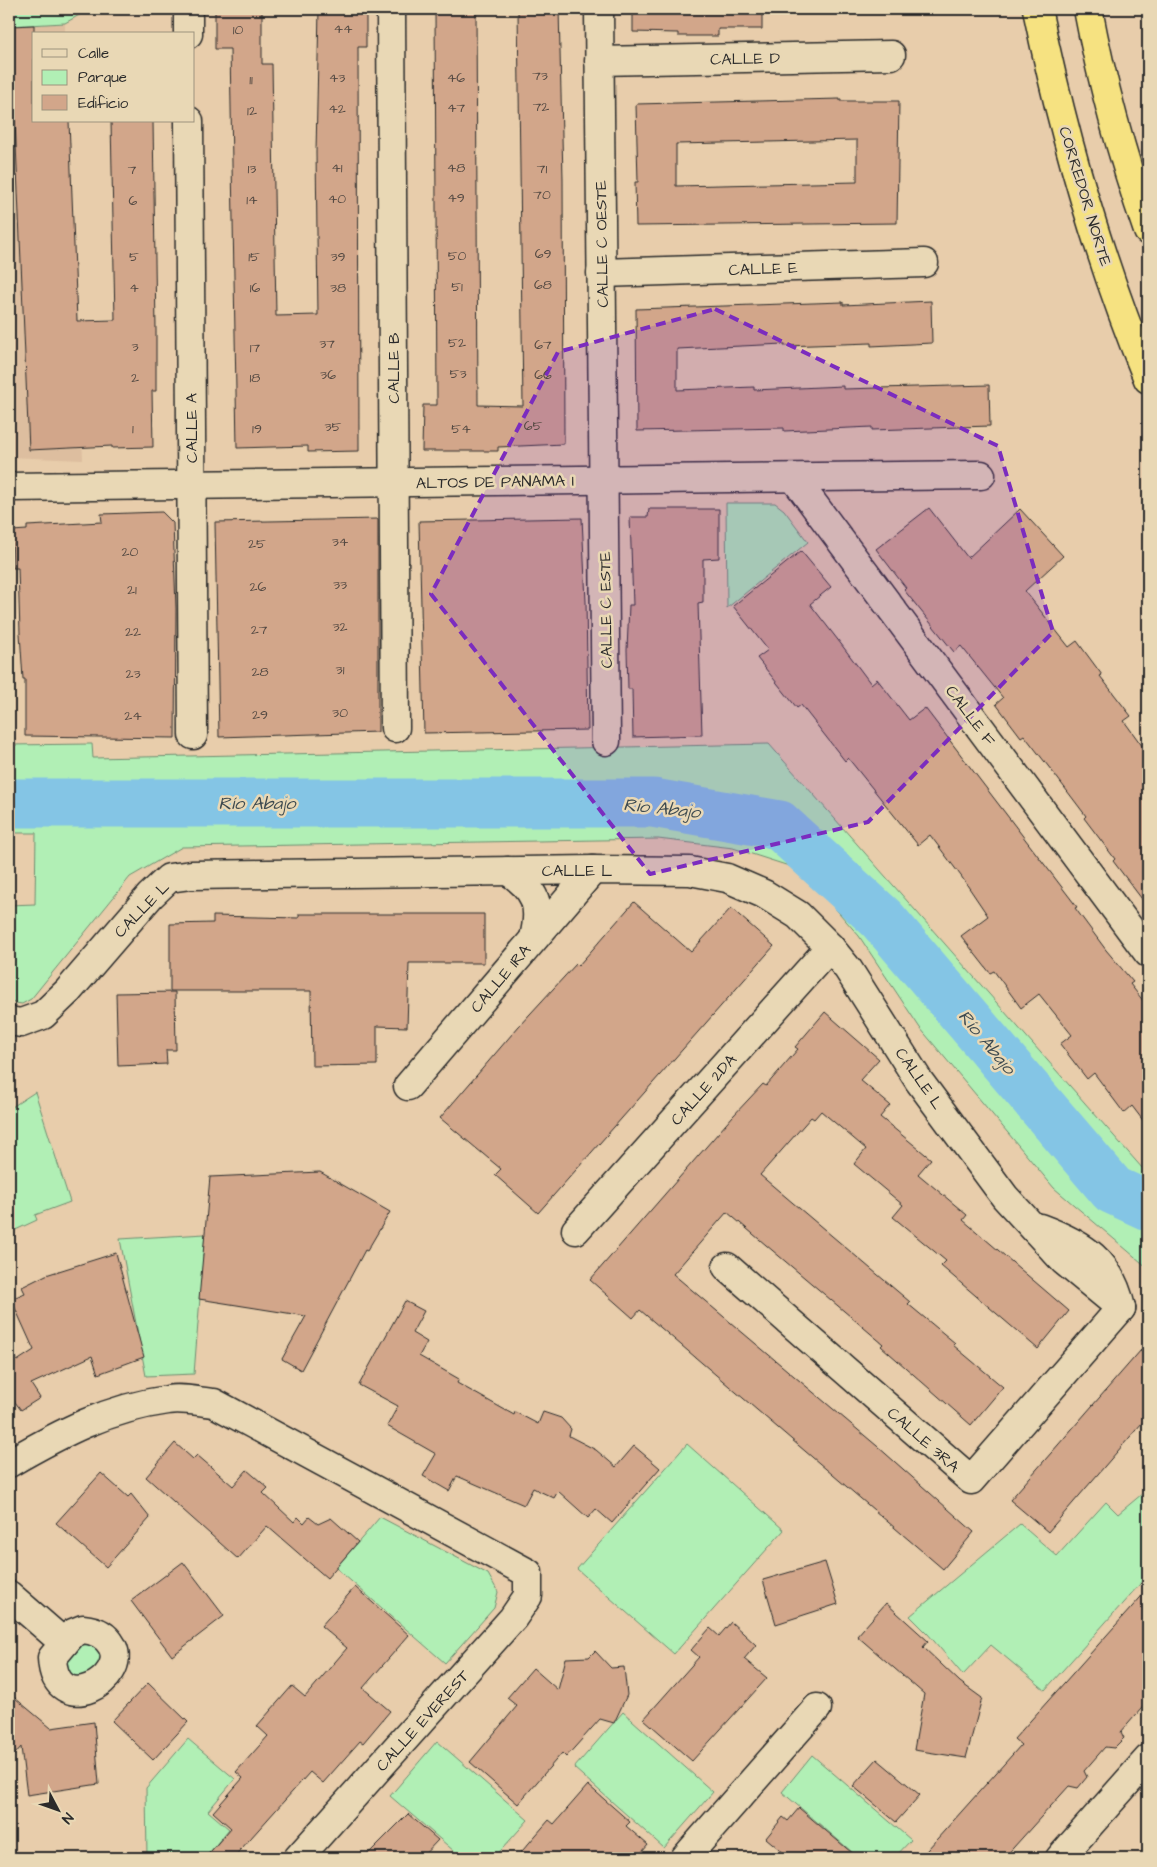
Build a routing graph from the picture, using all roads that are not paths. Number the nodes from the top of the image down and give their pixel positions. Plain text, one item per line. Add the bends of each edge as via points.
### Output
1 (391, 9) edge
2 (599, 9) edge
3 (1037, 9) edge
4 (1088, 9) edge
5 (891, 55) dead end
6 (599, 61) junction
7 (189, 122) edge
8 (1148, 231) edge
9 (924, 263) dead end
10 (601, 273) junction
11 (1148, 380) edge
12 (981, 475) dead end
13 (794, 478) junction
14 (604, 480) junction
15 (393, 483) junction
16 (191, 485) junction
17 (9, 487) edge
18 (395, 728) dead end
19 (193, 735) dead end
20 (606, 741) dead end
21 (593, 870) junction
22 (508, 871) junction
23 (534, 938) junction
24 (830, 947) junction
25 (1148, 953) edge
26 (15, 1022) edge
27 (408, 1086) dead end
28 (576, 1230) dead end
29 (727, 1267) dead end
30 (1121, 1308) joint
31 (9, 1463) edge
32 (9, 1595) edge
33 (64, 1643) dead end
34 (817, 1708) dead end
35 (1148, 1760) edge
36 (298, 1858) edge
37 (685, 1858) edge
38 (1060, 1858) edge

1 - 15 street, CALLE B
2 - 6 street, CALLE C OESTE
3 - 11 highway, CORREDOR NORTE via 1081,187 1126,325
4 - 8 highway via 1129,175
5 - 6 street, CALLE D
6 - 10 street, CALLE C OESTE
7 - 16 street, CALLE A
9 - 10 street, CALLE E
10 - 14 street, CALLE C OESTE
12 - 13 street, ALTOS DE PANAMA I
13 - 14 street, ALTOS DE PANAMA I
13 - 25 street, CALLE F
14 - 15 street, ALTOS DE PANAMA I
14 - 20 street, CALLE C ESTE
15 - 16 street, ALTOS DE PANAMA I
15 - 18 street, CALLE B
16 - 17 street, ALTOS DE PANAMA I
16 - 19 street, CALLE A
21 - 22 street, CALLE L
21 - 23 street, CALLE 1RA
21 - 24 street, CALLE L via 690,871 727,878 764,894 798,915
22 - 23 street via 524,882 535,899 539,918
22 - 26 street, CALLE L via 191,875 169,878 43,1015
23 - 27 street, CALLE 1RA
24 - 28 street, CALLE 2DA
24 - 30 street, CALLE L via 848,969 919,1081 1006,1197 1064,1261
29 - 30 street, CALLE 3RA via 971,1480
31 - 36 street, CALLE EVEREST via 66,1430 114,1412 170,1399 214,1403 528,1573 528,1596 513,1618
32 - 33 street
34 - 37 street
35 - 38 street

